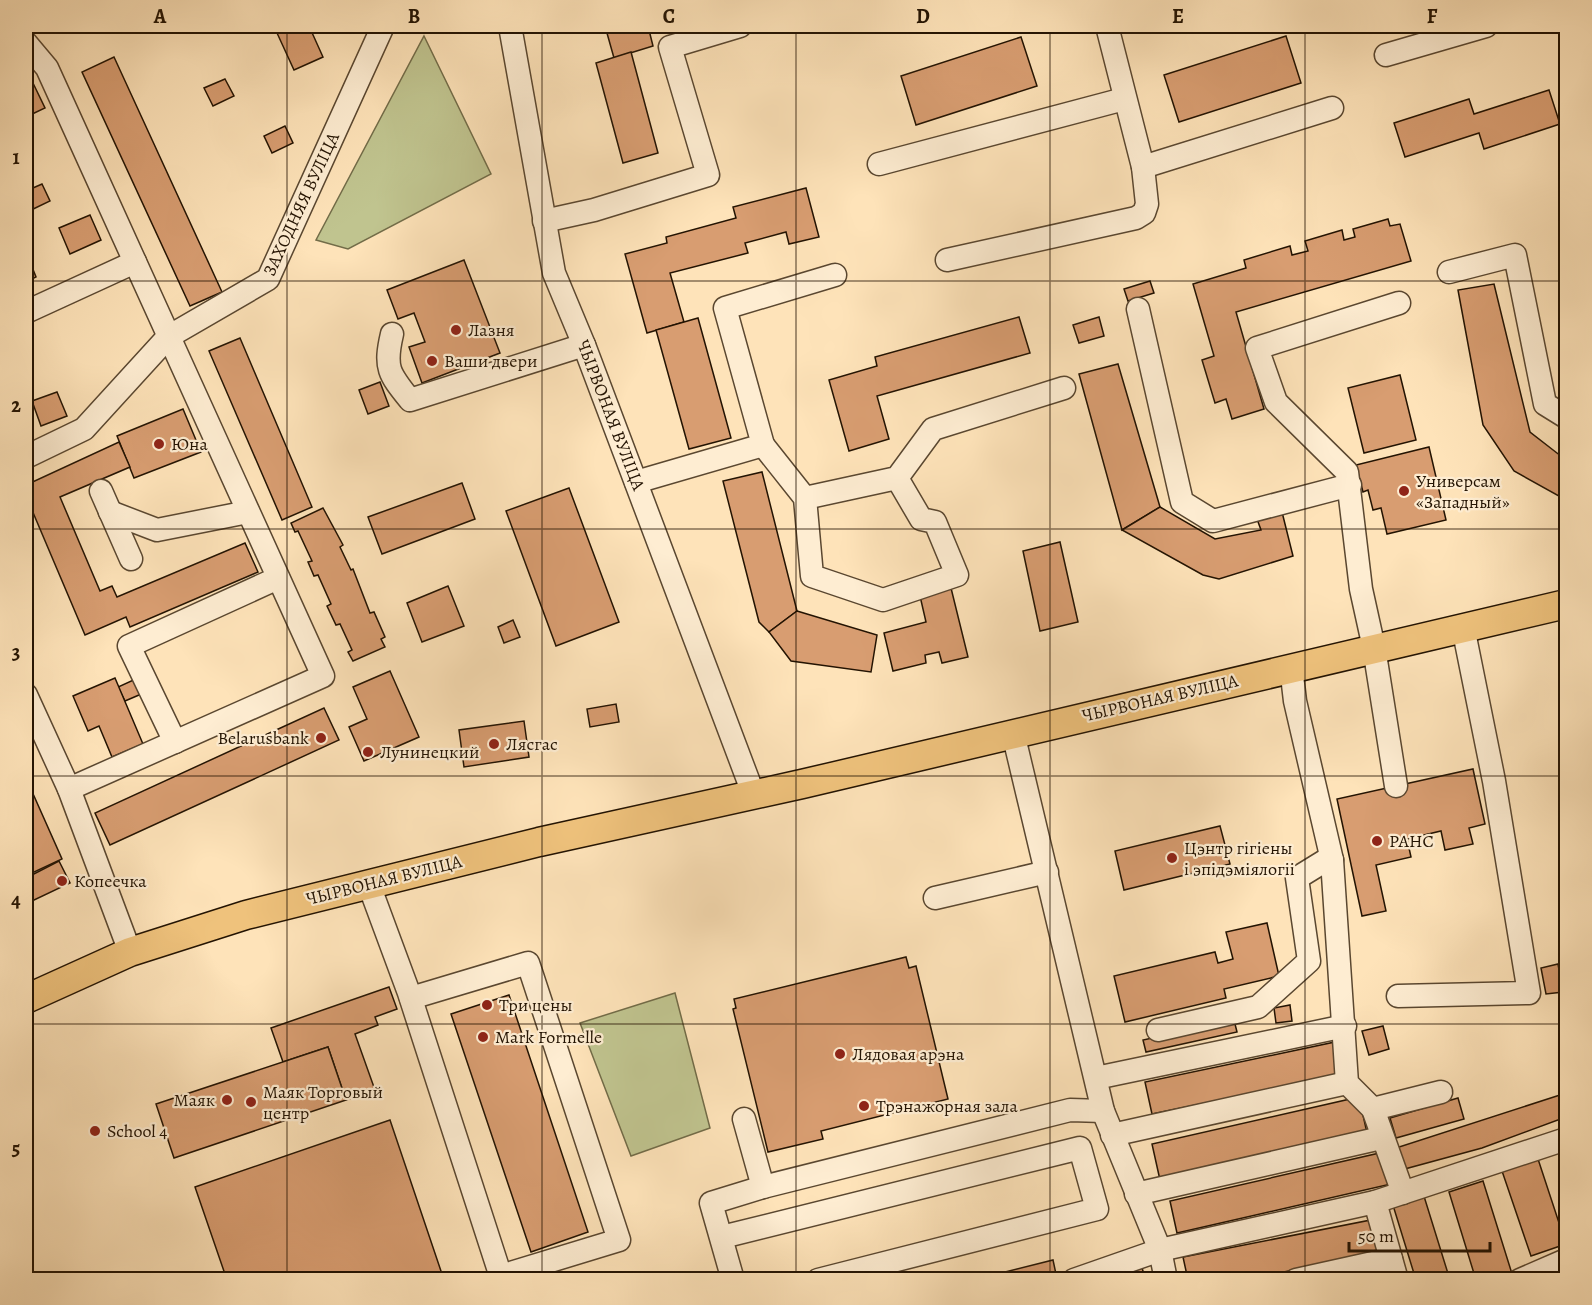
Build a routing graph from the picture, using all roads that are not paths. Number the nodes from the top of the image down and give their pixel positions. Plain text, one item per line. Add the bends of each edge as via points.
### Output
1 (510, 26) edge
2 (740, 26) edge
3 (1107, 26) edge
4 (1486, 26) edge
5 (375, 29) edge
6 (26, 43) edge
7 (1386, 55) dead end
8 (1124, 99) junction
9 (1332, 108) dead end
10 (879, 164) dead end
11 (1143, 167) junction
12 (544, 221) junction
13 (947, 260) dead end
14 (135, 262) junction
15 (1449, 272) dead end
16 (835, 275) dead end
17 (1399, 303) dead end
18 (1138, 309) dead end
19 (26, 312) edge
20 (392, 334) dead end
21 (168, 337) junction
22 (584, 345) junction
23 (1064, 388) dead end
24 (1566, 417) edge
25 (763, 445) junction
26 (26, 457) edge
27 (897, 478) junction
28 (636, 482) junction
29 (1350, 484) junction
30 (101, 491) dead end
31 (805, 498) junction
32 (110, 512) junction
33 (248, 512) junction
34 (131, 559) dead end
35 (278, 578) junction
36 (1566, 604) edge
37 (1463, 627) junction
38 (1374, 648) junction
39 (1291, 667) junction
40 (26, 695) edge
41 (1013, 733) junction
42 (175, 742) junction
43 (1396, 786) dead end
44 (69, 789) junction
45 (753, 793) junction
46 (1332, 860) junction
47 (1047, 872) junction
48 (369, 885) junction
49 (935, 898) dead end
50 (130, 951) junction
51 (1398, 996) dead end
52 (411, 998) junction
53 (26, 999) edge
54 (1345, 1026) junction
55 (1158, 1030) dead end
56 (1096, 1078) junction
57 (1347, 1083) junction
58 (1441, 1092) dead end
59 (1373, 1109) junction
60 (1103, 1111) junction
61 (744, 1119) dead end
62 (1112, 1135) junction
63 (1381, 1138) junction
64 (1566, 1139) edge
65 (1125, 1169) junction
66 (1091, 1182) junction
67 (763, 1187) junction
68 (1403, 1193) junction
69 (1136, 1194) junction
70 (1375, 1202) junction
71 (722, 1237) junction
72 (1160, 1250) junction
73 (1566, 1260) edge
74 (1394, 1269) edge
75 (501, 1278) edge
76 (733, 1280) edge
77 (818, 1280) edge
78 (1074, 1280) edge
79 (1166, 1280) edge
80 (1296, 1280) edge
81 (1520, 1280) edge

1 - 12 street, ЧЫРВОНАЯ ВУЛІЦА
2 - 12 street via 670,47 708,175
3 - 8 street
4 - 7 street
5 - 21 street, ЗАХОДНЯЯ ВУЛІЦА via 268,279
6 - 14 street via 48,69
8 - 10 street
8 - 11 street
9 - 11 street
11 - 13 street via 1147,204 1144,213 1136,218
12 - 22 street, ЧЫРВОНАЯ ВУЛІЦА via 554,273
14 - 19 street
14 - 21 street
15 - 24 street via 1515,255 1545,404
16 - 25 street via 725,308
17 - 29 street via 1257,348 1276,402 1347,472
18 - 29 street via 1182,502 1213,520
20 - 22 street via 387,354 389,374 410,400
21 - 26 street, ЗАХОДНЯЯ ВУЛІЦА via 84,429
21 - 33 street
22 - 28 street, ЧЫРВОНАЯ ВУЛІЦА
23 - 27 street via 933,429
25 - 28 street
25 - 31 street
27 - 31 street
27 - 31 street via 921,519 935,522 957,575 884,600 812,576
28 - 45 street, ЧЫРВОНАЯ ВУЛІЦА
29 - 38 street via 1361,589
30 - 32 street
32 - 33 street via 157,530
32 - 34 street
33 - 35 street
35 - 42 street via 323,675
35 - 42 street via 129,646
36 - 37 main road, ЧЫРВОНАЯ ВУЛІЦА
37 - 38 main road, ЧЫРВОНАЯ ВУЛІЦА
37 - 51 street via 1494,781 1529,993
38 - 39 main road, ЧЫРВОНАЯ ВУЛІЦА
38 - 43 street
39 - 41 main road, ЧЫРВОНАЯ ВУЛІЦА
39 - 46 street via 1295,701
40 - 44 street
41 - 45 main road, ЧЫРВОНАЯ ВУЛІЦА
41 - 47 street
42 - 44 street
44 - 50 street
45 - 48 main road, ЧЫРВОНАЯ ВУЛІЦА
46 - 54 street
46 - 55 street via 1297,878 1309,961 1258,1007
47 - 49 street
47 - 56 street
48 - 50 main road, ЧЫРВОНАЯ ВУЛІЦА via 246,915
48 - 52 street
50 - 53 main road, ЧЫРВОНАЯ ВУЛІЦА
52 - 75 street
52 - 75 street via 528,963 619,1240
54 - 56 street
54 - 57 street
56 - 60 street
57 - 59 street
57 - 62 street
58 - 59 street
59 - 63 street
60 - 62 street
60 - 67 street via 1070,1110
61 - 67 street
62 - 65 street
63 - 68 street
63 - 69 street
64 - 68 street
65 - 66 street
65 - 69 street
66 - 71 street via 1080,1148
66 - 77 street via 1097,1209
67 - 71 street via 711,1203
68 - 70 street
69 - 72 street
70 - 72 street
70 - 74 street
71 - 76 street
72 - 78 street
72 - 79 street
73 - 81 street
74 - 80 street

